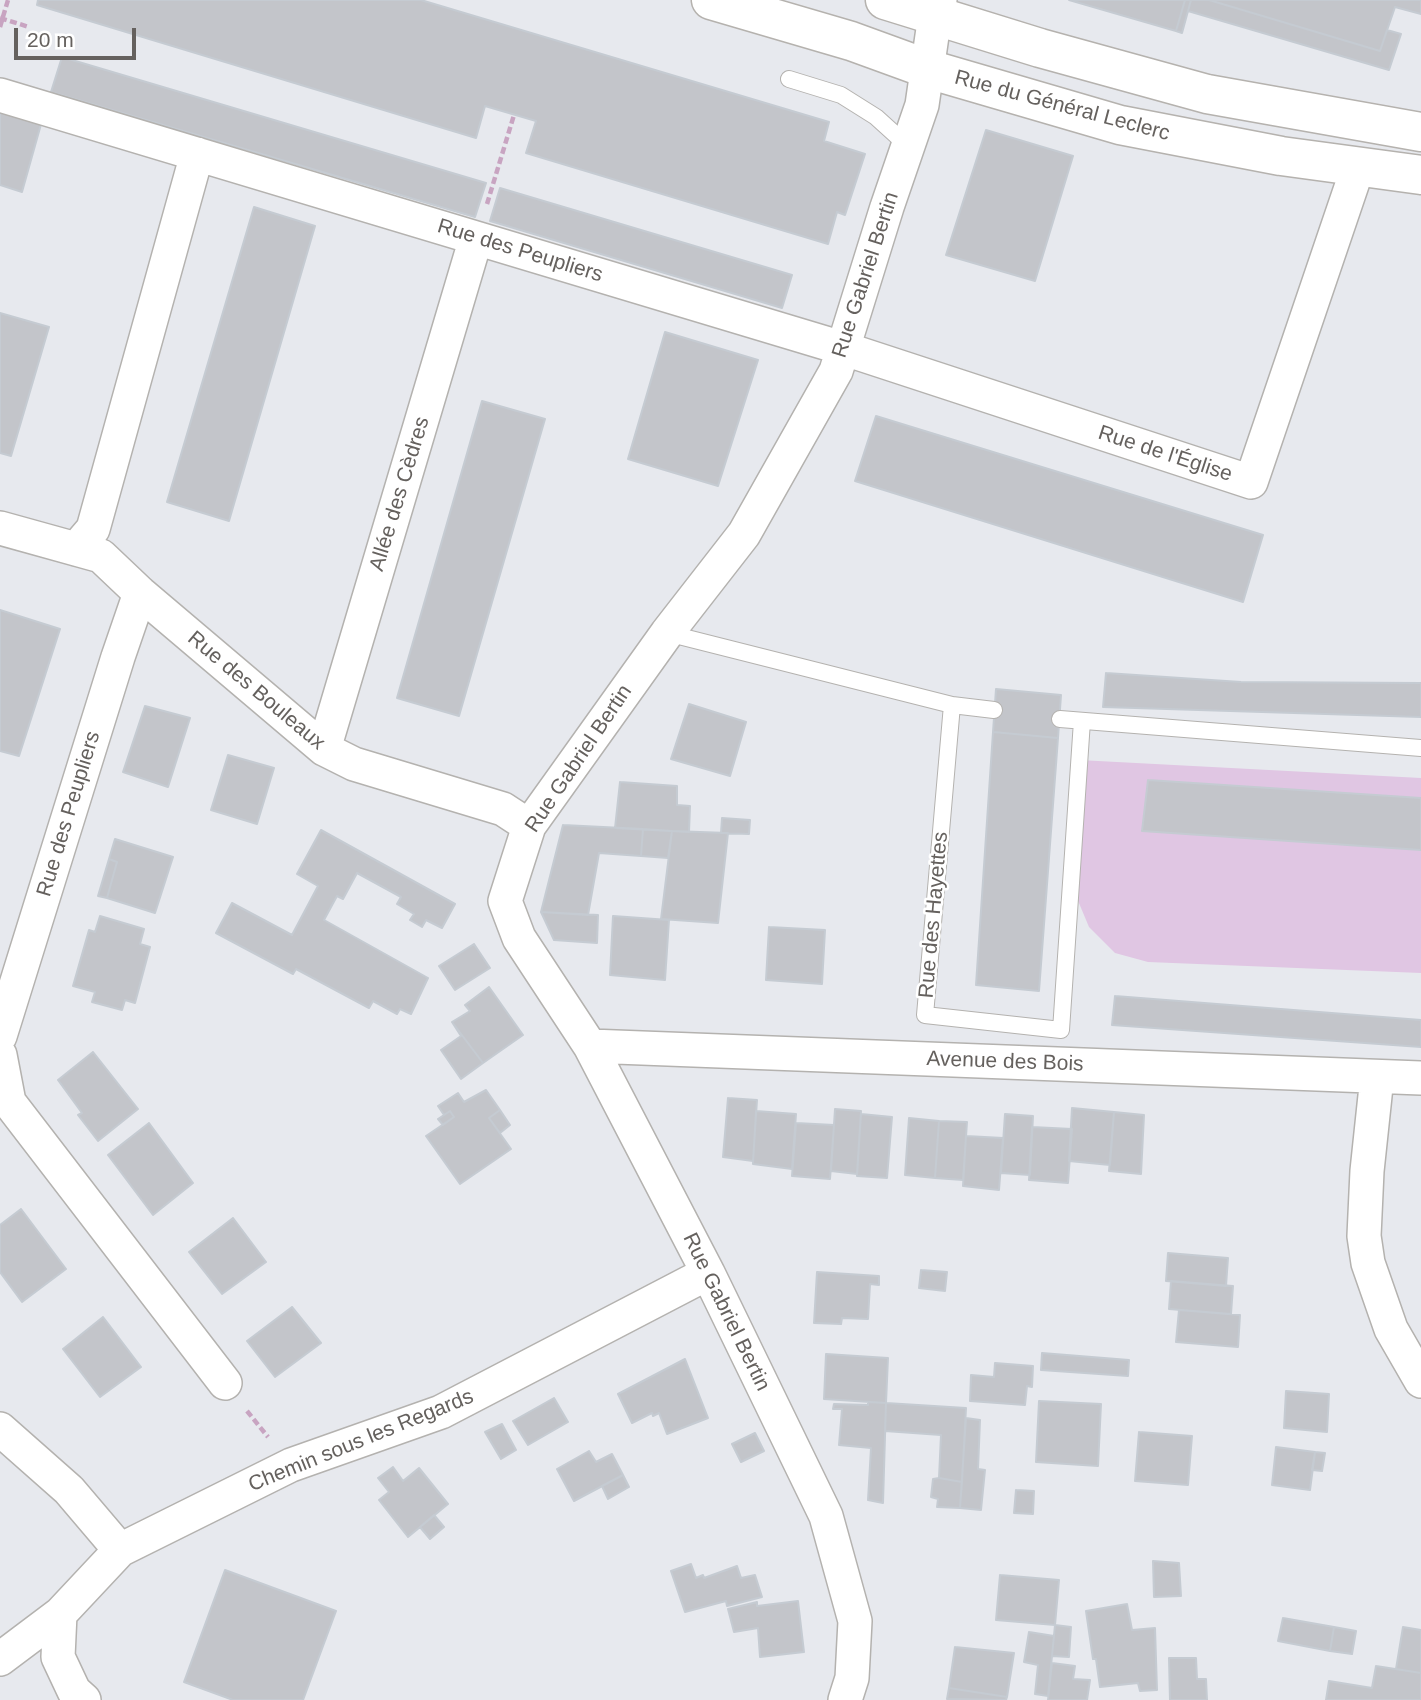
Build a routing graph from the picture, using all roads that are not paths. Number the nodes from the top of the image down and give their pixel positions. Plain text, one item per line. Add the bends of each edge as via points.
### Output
1 (711, 0) edge
2 (885, 0) edge
3 (938, 8) edge
4 (928, 69) junction
5 (789, 79) dead end
6 (0, 95) edge
7 (1421, 132) edge
8 (908, 146) junction
9 (197, 154) junction
10 (1358, 167) junction
11 (1421, 175) edge
12 (476, 238) junction
13 (842, 348) junction
14 (0, 528) edge
15 (76, 549) junction
16 (140, 593) junction
17 (667, 633) junction
18 (952, 705) junction
19 (994, 710) dead end
20 (1060, 719) dead end
21 (1082, 721) junction
22 (1421, 748) edge
23 (324, 750) junction
24 (529, 826) junction
25 (0, 1036) edge
26 (590, 1046) junction
27 (0, 1055) edge
28 (1377, 1077) junction
29 (1421, 1078) edge
30 (708, 1273) junction
31 (1421, 1381) edge
32 (225, 1383) road end
33 (0, 1429) edge
34 (120, 1550) junction
35 (60, 1614) junction
36 (0, 1659) edge
37 (84, 1700) edge
38 (845, 1700) edge

1 - 4 main road, Rue du Général Leclerc via 858,43
2 - 3 main road
3 - 4 street, Rue Gabriel Bertin
3 - 7 main road via 1041,48 1207,94
4 - 8 street, Rue Gabriel Bertin
4 - 10 main road, Rue du Général Leclerc via 1120,125
5 - 8 lane via 841,95 876,117
6 - 9 street, Rue des Peupliers
8 - 13 street, Rue Gabriel Bertin
9 - 12 street, Rue des Peupliers
9 - 15 street via 93,529
10 - 11 main road, Rue du Général Leclerc
10 - 13 street, Rue de l'Église via 1251,482
12 - 13 street, Rue des Peupliers
12 - 23 street, Allée des Cèdres
13 - 17 street, Rue Gabriel Bertin via 836,372 744,534
14 - 15 street, Rue des Bouleaux
15 - 16 street, Rue des Bouleaux via 101,556
16 - 23 street, Rue des Bouleaux
16 - 25 street, Rue des Peupliers
17 - 18 lane
17 - 24 street, Rue Gabriel Bertin
18 - 19 lane
18 - 21 lane, Rue des Hayettes via 925,1015 1060,1030
20 - 21 lane
21 - 22 lane
23 - 24 street, Rue des Bouleaux via 354,764 503,809
24 - 26 street, Rue Gabriel Bertin via 505,901 519,939
26 - 28 street, Avenue des Bois
26 - 30 street, Rue Gabriel Bertin
27 - 32 street via 9,1102
28 - 29 street, Avenue des Bois
28 - 31 street via 1364,1237 1391,1329
30 - 34 street, Chemin sous les Regards via 441,1412 291,1465
30 - 38 street, Rue Gabriel Bertin via 826,1516 855,1621 852,1678
33 - 34 street via 69,1490
34 - 35 street, Chemin sous les Regards
35 - 36 street, Chemin sous les Regards
35 - 37 street via 58,1657 74,1691

